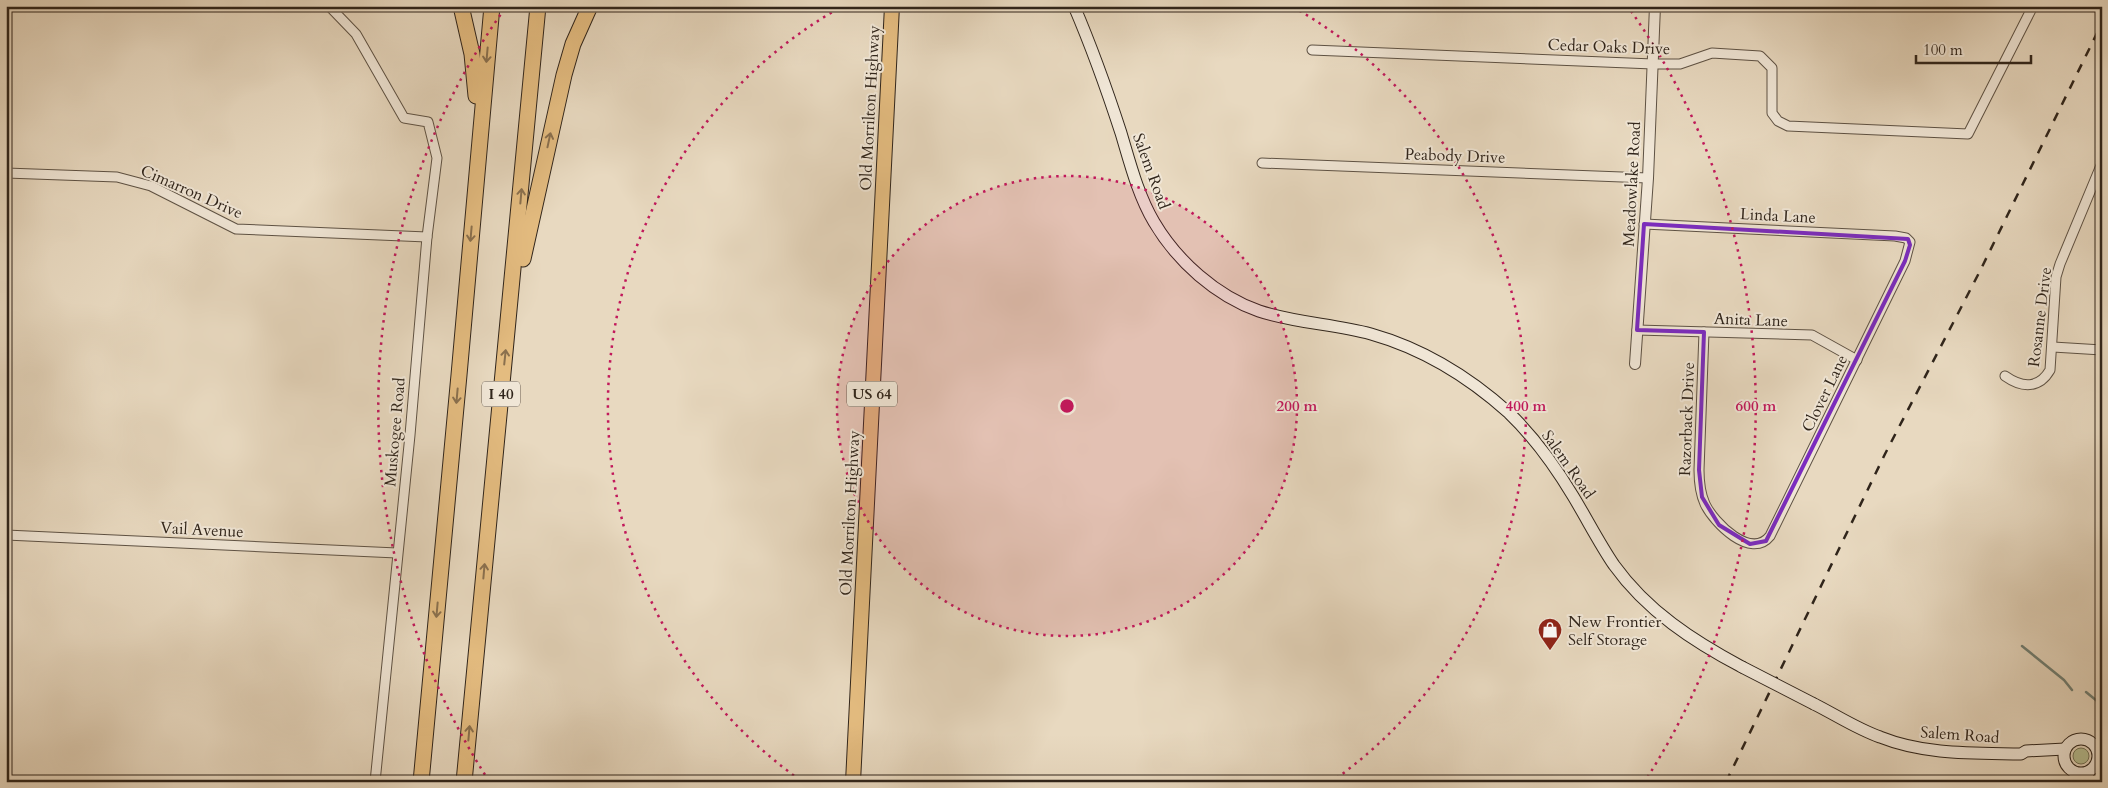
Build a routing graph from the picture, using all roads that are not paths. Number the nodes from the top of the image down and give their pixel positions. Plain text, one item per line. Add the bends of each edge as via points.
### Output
1 (329, 6) edge
2 (461, 6) edge
3 (492, 6) edge
4 (538, 6) edge
5 (590, 6) edge
6 (892, 6) edge
7 (1074, 6) edge
8 (1655, 6) edge
9 (2033, 6) edge
10 (1312, 50) dead end
11 (1653, 64) junction
12 (478, 150) junction
13 (1262, 163) dead end
14 (2102, 163) edge
15 (6, 173) edge
16 (1648, 178) junction
17 (1644, 224) junction
18 (427, 237) junction
19 (1909, 240) joint
20 (509, 324) junction
21 (1637, 330) junction
22 (1704, 332) junction
23 (2053, 347) junction
24 (2102, 350) edge
25 (1857, 360) junction
26 (1635, 364) dead end
27 (2005, 376) dead end
28 (6, 535) edge
29 (1750, 544) joint
30 (397, 552) junction
31 (2065, 749) junction
32 (2100, 751) edge
33 (2021, 754) junction
34 (2093, 770) edge
35 (2072, 772) edge
36 (375, 782) edge
37 (421, 782) edge
38 (464, 782) edge
39 (853, 782) edge

1 - 18 street, Muskogee Road via 356,34 404,118 428,122 437,158
2 - 12 highway via 473,62
3 -> 12 highway, I 40
20 -> 4 highway, I 40
20 -> 5 highway via 560,88 573,44
6 - 39 main road, Old Morrilton Highway / US 64
7 - 33 main road, Salem Road, bridge via 1106,86 1144,204 1154,223 1182,259 1208,284 1260,312 1392,341 1415,350 1478,386 1511,415 1554,464 1614,564 1639,594 1676,628 1707,648 1878,737 1938,752
8 - 11 street, Meadowlake Road
9 - 11 street, Cedar Oaks Drive via 1968,134 1788,126 1772,113 1772,68 1760,56 1712,53 1680,64
10 - 11 street, Cedar Oaks Drive
11 - 16 street, Meadowlake Road
12 -> 37 highway, I 40
13 - 16 street, Peabody Drive
14 - 23 street, Rosanne Drive via 2060,264 2055,290
15 - 18 street, Cimarron Drive via 117,177 151,186 236,229
16 - 17 street, Meadowlake Road
17 - 19 street, Linda Lane via 1894,236
17 - 21 street, Meadowlake Road
18 - 30 street, Muskogee Road
19 - 25 street, Clover Lane via 1905,261
38 -> 20 highway, I 40
21 - 22 street, Anita Lane
21 - 26 street, Meadowlake Road
22 - 25 street, Anita Lane via 1812,335
22 - 29 street, Razorback Drive via 1700,489 1705,504 1719,525
23 - 24 street
23 - 27 street, Rosanne Drive via 2050,370 2041,382 2026,385
25 - 29 street, Clover Lane via 1770,536 1763,543
28 - 30 street, Vail Avenue
30 - 36 street, Muskogee Road
31 - 32 main road via 2072,741 2083,739
31 - 33 main road, Salem Road
31 - 35 main road
32 - 34 main road
33 - 35 main road, Salem Road via 2051,758
34 - 35 main road

